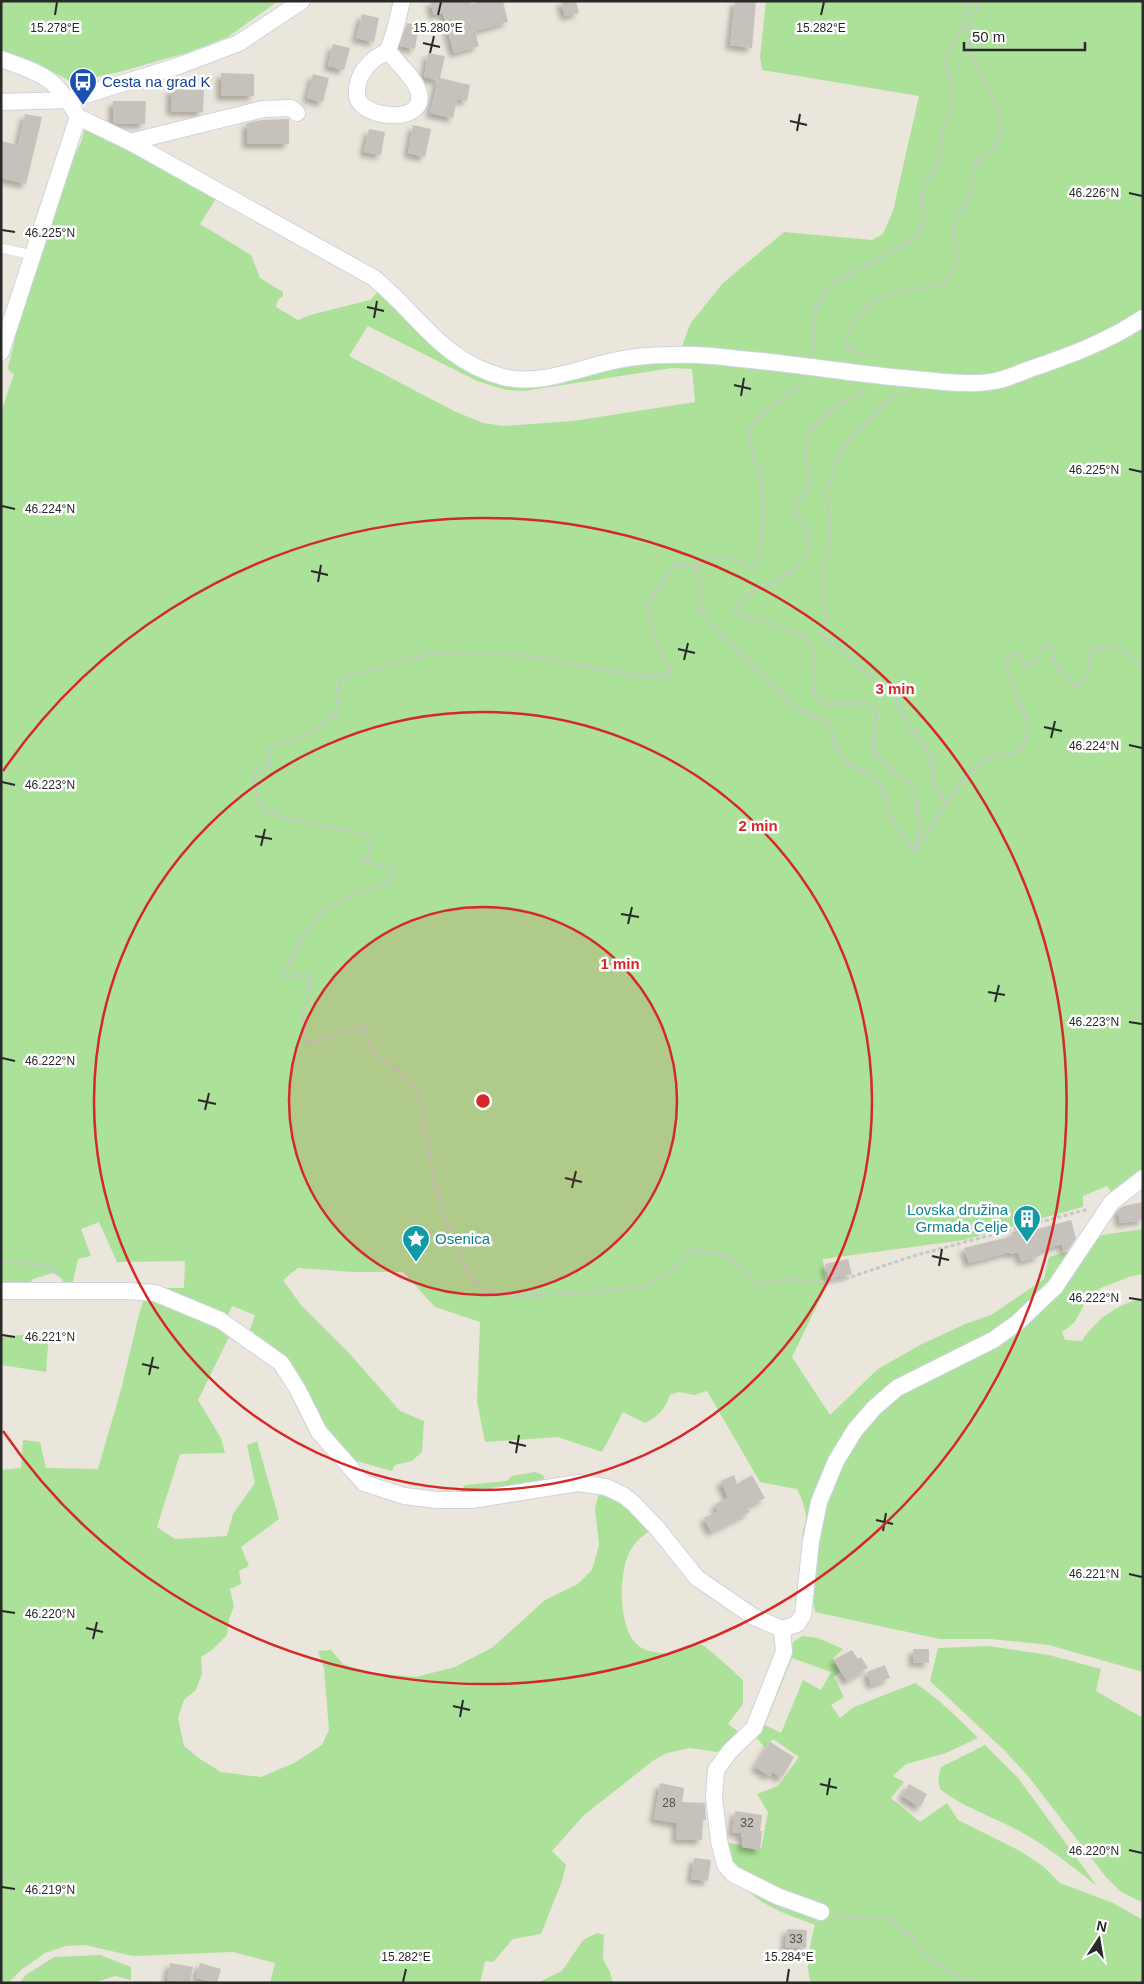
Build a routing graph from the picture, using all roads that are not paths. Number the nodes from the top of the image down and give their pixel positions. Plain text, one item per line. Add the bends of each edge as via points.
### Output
1 (302, 1) edge
2 (402, 1) edge
3 (388, 51) dead end
4 (1, 59) edge
5 (69, 100) junction
6 (1, 102) edge
7 (297, 113) dead end
8 (78, 117) junction
9 (130, 142) junction
10 (1, 248) edge
11 (32, 255) junction
12 (1143, 318) edge
13 (1, 352) edge
14 (1143, 1178) edge
15 (1, 1291) edge
16 (782, 1629) junction
17 (821, 1912) road end

1 - 5 street via 239,43
2 - 3 street
4 - 5 street via 50,79
5 - 6 street
5 - 8 street
7 - 9 street via 291,108 263,109
8 - 9 street
8 - 11 street
9 - 12 street via 374,278 440,344 472,365 504,377 541,379 613,361 672,354 960,383 996,381 1060,359
10 - 11 lane
11 - 13 street
14 - 16 street via 1112,1202 1055,1287 1017,1323 975,1349 897,1388 855,1430 836,1461 819,1502 803,1615 797,1624
15 - 16 street via 155,1293 220,1320 281,1363 319,1432 364,1483 404,1496 472,1500 578,1483 606,1487 623,1495 658,1528 696,1578 754,1617
16 - 17 street via 784,1652 754,1728 716,1770 714,1797 719,1841 725,1865 733,1874 777,1896

